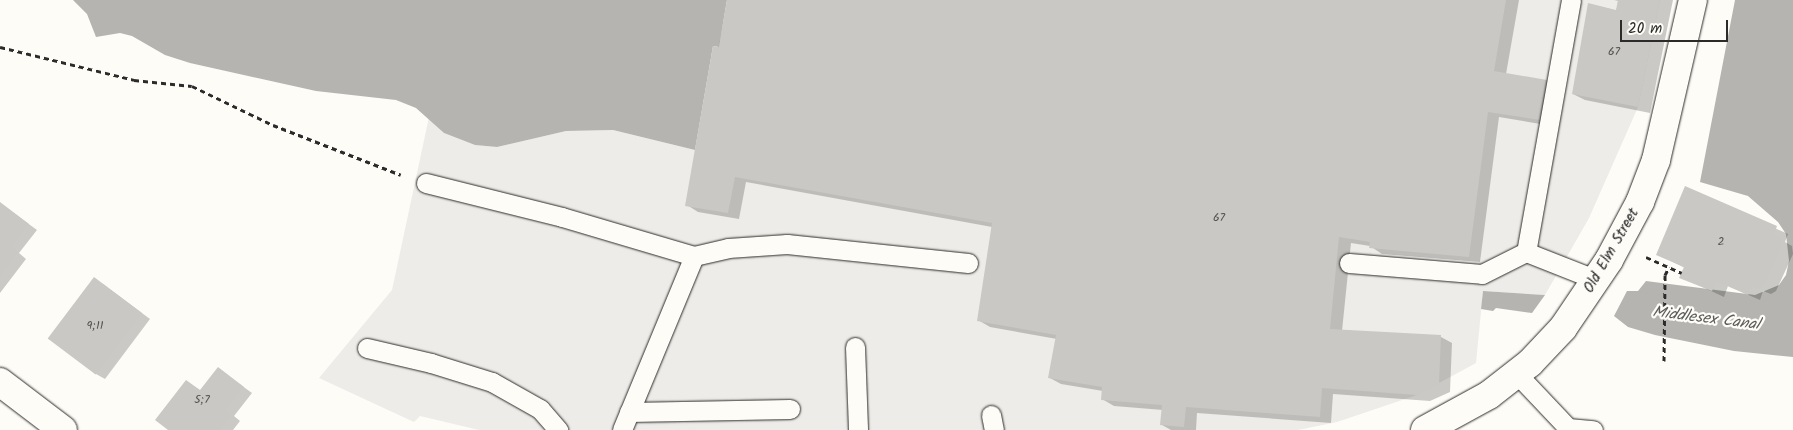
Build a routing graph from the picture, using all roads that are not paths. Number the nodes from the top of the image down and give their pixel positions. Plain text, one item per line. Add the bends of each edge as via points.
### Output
1 (1571, 0) edge
2 (1694, 0) edge
3 (426, 183) road end
4 (1526, 252) junction
5 (694, 256) junction
6 (968, 263) dead end
7 (1349, 263) dead end
8 (1597, 280) junction
9 (855, 347) dead end
10 (367, 348) dead end
11 (1517, 374) junction
12 (0, 382) edge
13 (790, 409) dead end
14 (628, 412) junction
15 (63, 430) edge
16 (558, 430) edge
17 (622, 430) edge
18 (858, 430) edge
19 (1425, 430) edge
20 (1593, 430) edge

1 - 4 lane
2 - 8 main road, Old Elm Street via 1656,160 1631,221
3 - 5 lane via 562,216
4 - 7 lane via 1482,274
4 - 8 lane
5 - 6 lane via 728,248 787,244
5 - 14 lane
8 - 11 main road, Old Elm Street via 1552,341
9 - 18 lane
10 - 16 lane via 492,382 540,409
11 - 19 main road, Old Elm Street via 1472,406
11 - 20 lane via 1568,428
12 - 15 main road
13 - 14 lane
14 - 17 lane

